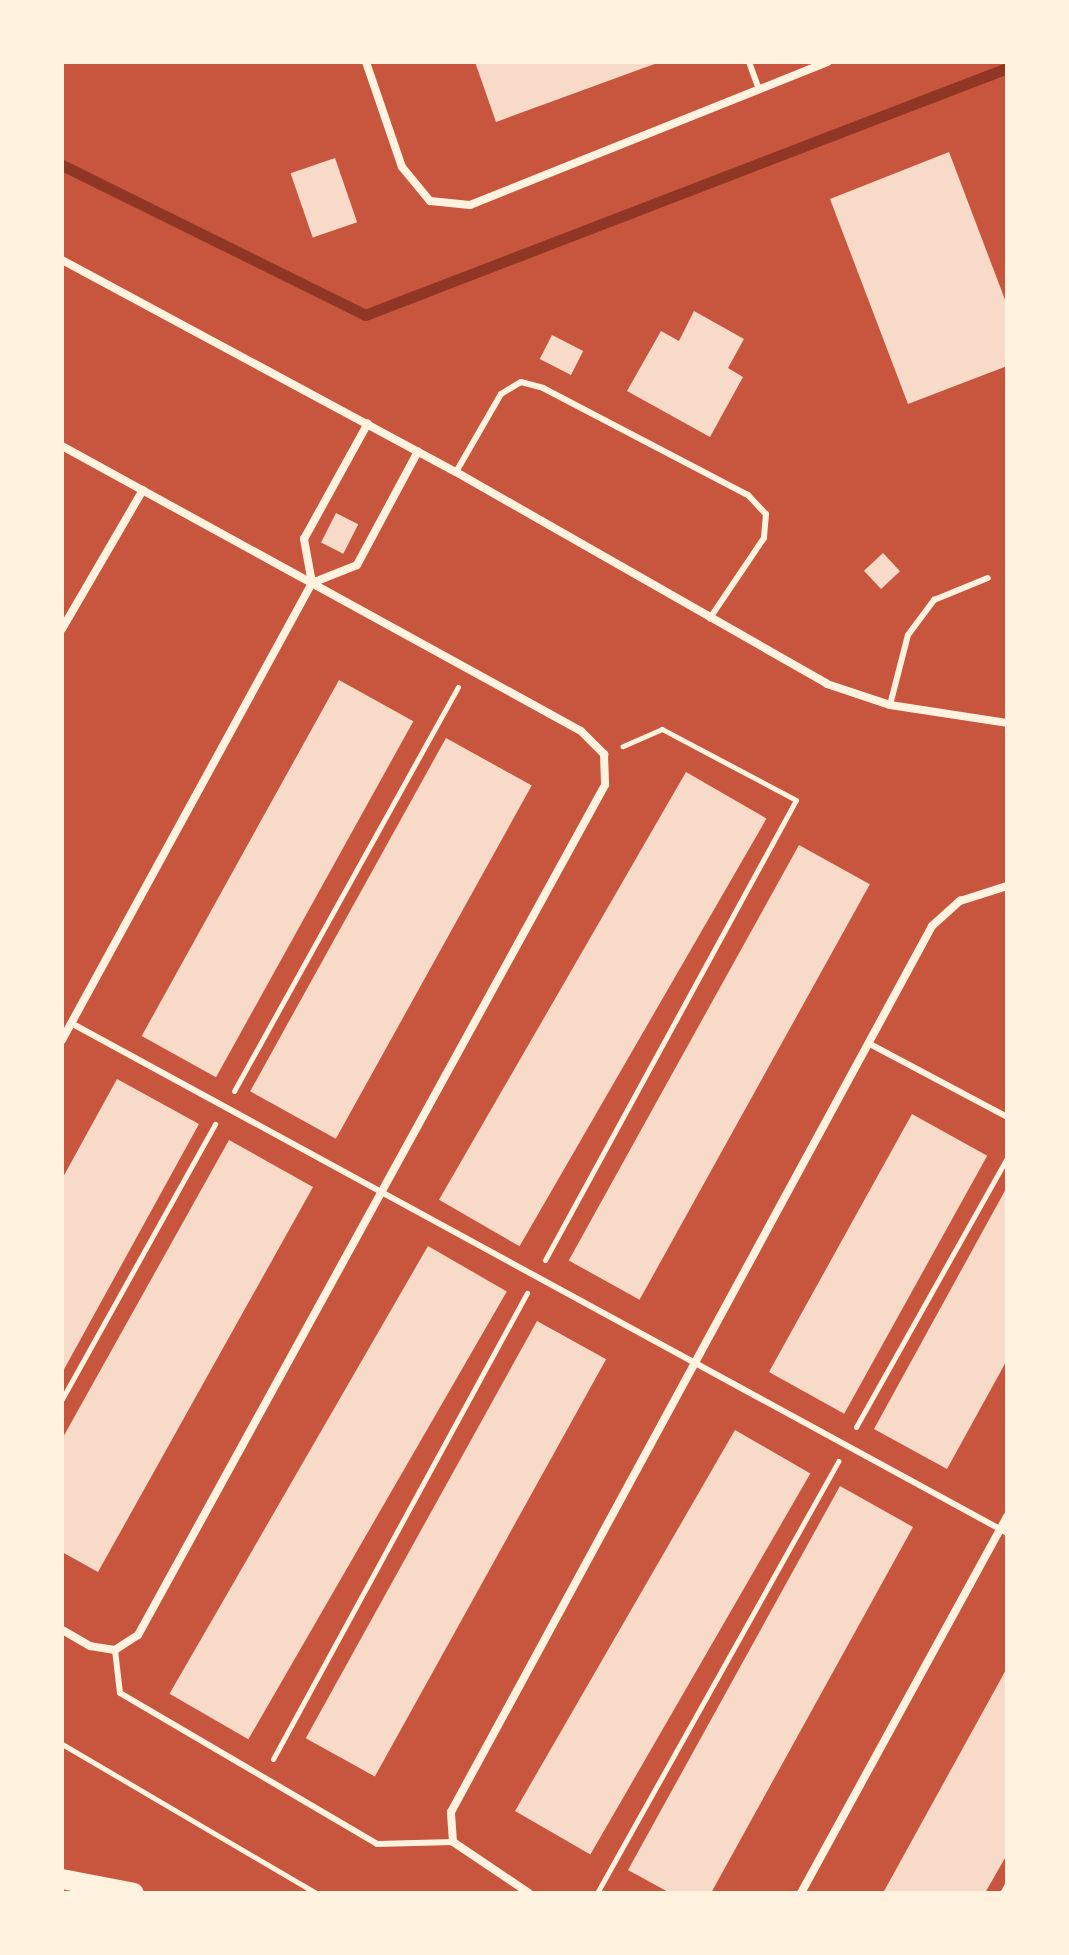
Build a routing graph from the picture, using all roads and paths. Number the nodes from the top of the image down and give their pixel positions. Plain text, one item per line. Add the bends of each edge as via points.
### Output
1 (366, 62) edge
2 (749, 62) edge
3 (827, 62) edge
4 (759, 89) junction
5 (62, 260) edge
6 (368, 423) junction
7 (62, 446) edge
8 (418, 451) junction
9 (456, 472) junction
10 (143, 490) junction
11 (988, 578) dead end
12 (312, 583) junction
13 (710, 618) junction
14 (62, 629) edge
15 (468, 669) junction
16 (890, 705) junction
17 (1007, 723) edge
18 (604, 754) junction
19 (796, 800) dead end
20 (1007, 886) edge
21 (71, 1023) junction
22 (62, 1040) edge
23 (868, 1043) junction
24 (225, 1107) junction
25 (1007, 1117) edge
26 (1007, 1158) edge
27 (381, 1192) junction
28 (695, 1363) junction
29 (62, 1399) edge
30 (846, 1446) junction
31 (1007, 1517) edge
32 (1004, 1531) edge
33 (62, 1630) edge
34 (115, 1650) junction
35 (62, 1744) edge
36 (453, 1842) junction
37 (62, 1879) edge
38 (1007, 1884) edge
39 (134, 1893) edge
40 (316, 1893) edge
41 (529, 1893) edge
42 (597, 1893) edge
43 (801, 1893) edge
44 (1002, 1893) edge

1 - 4 street via 402,167 430,201 470,205
2 - 4 lane
3 - 4 street
5 - 6 street
6 - 8 street
6 - 12 street via 304,539
7 - 10 street
8 - 9 street
8 - 12 street via 357,565
9 - 13 street
9 - 13 lane via 501,394 521,382 543,388 748,495 766,514 764,538
10 - 12 street
10 - 14 street
11 - 16 lane via 934,600 908,635
12 - 15 street
12 - 21 street
13 - 16 street via 827,684
15 - 18 street via 581,731
15 - 24 path
16 - 17 street
18 - 19 path via 662,729
18 - 27 street via 605,785
20 - 23 street via 960,901 932,926
21 - 22 street
21 - 24 lane
23 - 25 lane
23 - 28 street
24 - 27 lane
24 - 29 path
26 - 30 path
27 - 28 lane
27 - 34 street via 138,1635
28 - 30 lane
28 - 36 street via 451,1812
30 - 32 lane
30 - 42 path
31 - 32 street
32 - 43 street
33 - 34 street via 90,1646
34 - 36 lane via 120,1693 377,1844
35 - 40 path
36 - 41 street
37 - 39 main road
38 - 44 path

